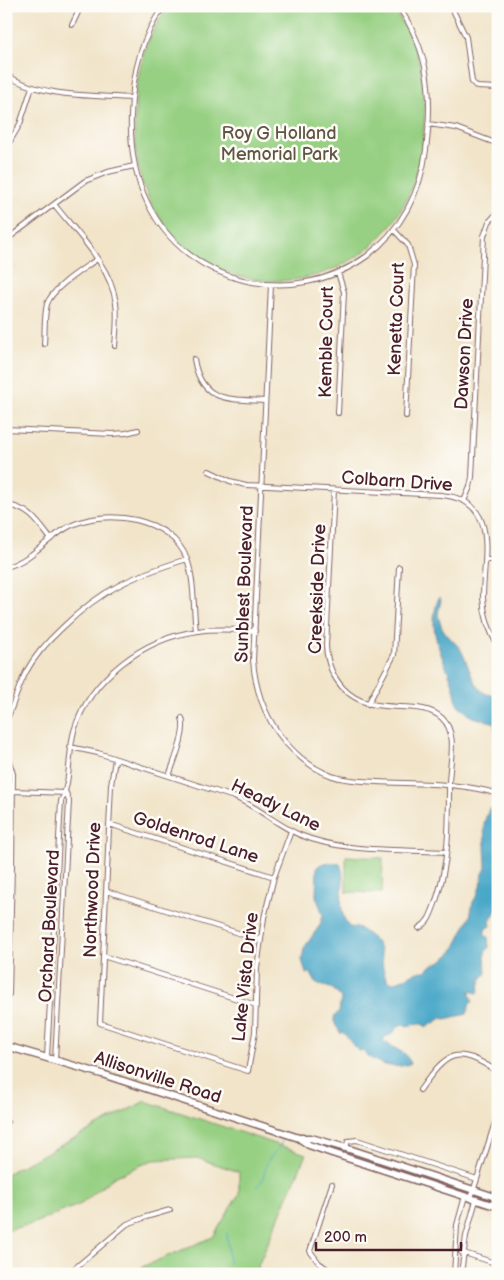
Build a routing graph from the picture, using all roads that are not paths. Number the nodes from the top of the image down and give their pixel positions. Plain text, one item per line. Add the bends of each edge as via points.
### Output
1 (81, 6) edge
2 (164, 6) edge
3 (398, 6) edge
4 (451, 6) edge
5 (72, 25) dead end
6 (6, 74) edge
7 (32, 87) junction
8 (496, 88) edge
9 (132, 98) junction
10 (428, 124) junction
11 (498, 144) edge
12 (6, 148) edge
13 (134, 166) junction
14 (54, 204) junction
15 (498, 212) edge
16 (394, 230) junction
17 (6, 240) edge
18 (97, 259) junction
19 (338, 273) junction
20 (271, 285) junction
21 (44, 344) dead end
22 (115, 346) dead end
23 (194, 359) dead end
24 (265, 401) junction
25 (338, 413) dead end
26 (406, 416) dead end
27 (6, 429) edge
28 (138, 430) dead end
29 (209, 471) dead end
30 (261, 487) junction
31 (334, 490) junction
32 (464, 501) junction
33 (6, 505) edge
34 (50, 538) junction
35 (187, 559) junction
36 (485, 560) junction
37 (498, 560) edge
38 (6, 567) edge
39 (399, 567) dead end
40 (196, 631) junction
41 (255, 631) junction
42 (498, 646) edge
43 (368, 704) junction
44 (182, 718) dead end
45 (6, 722) edge
46 (70, 747) junction
47 (6, 752) edge
48 (115, 759) junction
49 (169, 776) junction
50 (449, 786) junction
51 (13, 791) junction
52 (66, 794) junction
53 (498, 794) edge
54 (109, 824) junction
55 (291, 831) junction
56 (447, 852) junction
57 (12, 865) junction
58 (6, 870) edge
59 (274, 877) junction
60 (106, 891) junction
61 (419, 928) dead end
62 (260, 940) junction
63 (103, 956) junction
64 (6, 993) edge
65 (256, 1005) junction
66 (6, 1046) edge
67 (47, 1057) junction
68 (55, 1060) junction
69 (248, 1071) joint
70 (498, 1072) edge
71 (420, 1090) dead end
72 (498, 1113) edge
73 (300, 1138) junction
74 (346, 1148) junction
75 (477, 1179) junction
76 (332, 1184) dead end
77 (474, 1190) junction
78 (471, 1198) junction
79 (498, 1198) edge
80 (498, 1207) edge
81 (170, 1210) dead end
82 (456, 1250) junction
83 (463, 1253) junction
84 (498, 1264) edge
85 (331, 1273) edge
86 (68, 1274) edge
87 (454, 1274) edge
88 (461, 1274) edge

1 - 5 street
2 - 9 street via 143,44
3 - 10 street via 417,39 426,66
4 - 8 street via 466,37 472,82 477,87
6 - 7 street
7 - 9 street via 62,94
7 - 12 street via 20,124
9 - 13 street
10 - 11 street via 456,128
10 - 16 street via 419,184
13 - 14 street via 96,176
13 - 20 street via 154,216 186,252 222,274
14 - 17 street
14 - 18 street
15 - 32 street, Dawson Drive via 489,222 484,236 472,477
16 - 19 street via 371,253
16 - 26 street, Kenetta Court via 408,245 413,261
18 - 21 street via 50,298
18 - 22 street via 106,272 114,295
19 - 20 street via 306,282
19 - 25 street, Kemble Court via 344,292
20 - 24 street, Sunblest Boulevard
23 - 24 street via 198,378 209,391 225,399
24 - 30 street, Sunblest Boulevard
27 - 28 street via 112,434
29 - 30 street, Colbarn Drive via 238,484
30 - 31 street, Colbarn Drive
30 - 41 street, Sunblest Boulevard
31 - 32 street, Colbarn Drive via 447,496
31 - 43 street, Creekside Drive via 327,654 339,684
32 - 36 street, Colbarn Drive via 478,513 483,523
33 - 34 street via 26,510
34 - 35 street via 71,525 91,519 132,519 167,534 180,546
34 - 38 street via 25,558
35 - 40 street
35 - 45 street via 118,585 73,617 33,661
36 - 37 street
36 - 42 street, Colbarn Drive via 484,607
39 - 43 street via 394,655
40 - 41 street, Orchard Boulevard
40 - 46 street, Orchard Boulevard via 152,645 117,668 90,699 77,723
41 - 50 street, Sunblest Boulevard via 254,668 262,702 276,730 301,757 325,773 342,779
43 - 50 street, Creekside Drive via 426,710 443,720 451,738
44 - 49 street via 183,731
46 - 48 street, Heady Lane
46 - 52 street, Orchard Boulevard
47 - 51 street via 12,770
48 - 49 street, Heady Lane
48 - 54 street, Northwood Drive
49 - 55 street, Heady Lane via 245,802
50 - 53 street, Sunblest Boulevard
50 - 56 street, Creekside Drive
51 - 52 street
51 - 57 street
52 - 67 street, Orchard Boulevard via 61,802
52 - 68 street, Orchard Boulevard via 69,801
54 - 59 street, Goldenrod Lane
54 - 60 street, Northwood Drive
55 - 56 street, Heady Lane via 340,846
55 - 59 street, Lake Vista Drive
56 - 61 street, Creekside Drive via 433,907 428,920
57 - 58 street
57 - 64 street via 9,994
59 - 62 street, Lake Vista Drive
60 - 62 street
60 - 63 street, Northwood Drive
62 - 65 street, Lake Vista Drive
63 - 65 street
63 - 69 street, Northwood Drive via 100,1022
65 - 69 street, Lake Vista Drive
66 - 67 main road, Allisonville Road
67 - 68 main road, Allisonville Road
68 - 73 main road, Allisonville Road
70 - 71 street via 475,1058 454,1056 440,1064
72 - 75 street
73 - 74 main road, Allisonville Road
73 - 78 main road, Allisonville Road via 309,1145
74 - 75 street via 350,1140 357,1140
74 - 77 main road, Allisonville Road
75 - 77 street
76 - 85 street via 310,1251
77 - 78 street
77 - 79 main road, Allisonville Road
78 - 80 main road, Allisonville Road
78 - 82 street via 457,1225
78 - 83 street
81 - 86 street via 127,1224
82 - 83 street
82 - 87 street
83 - 84 street
83 - 88 street

